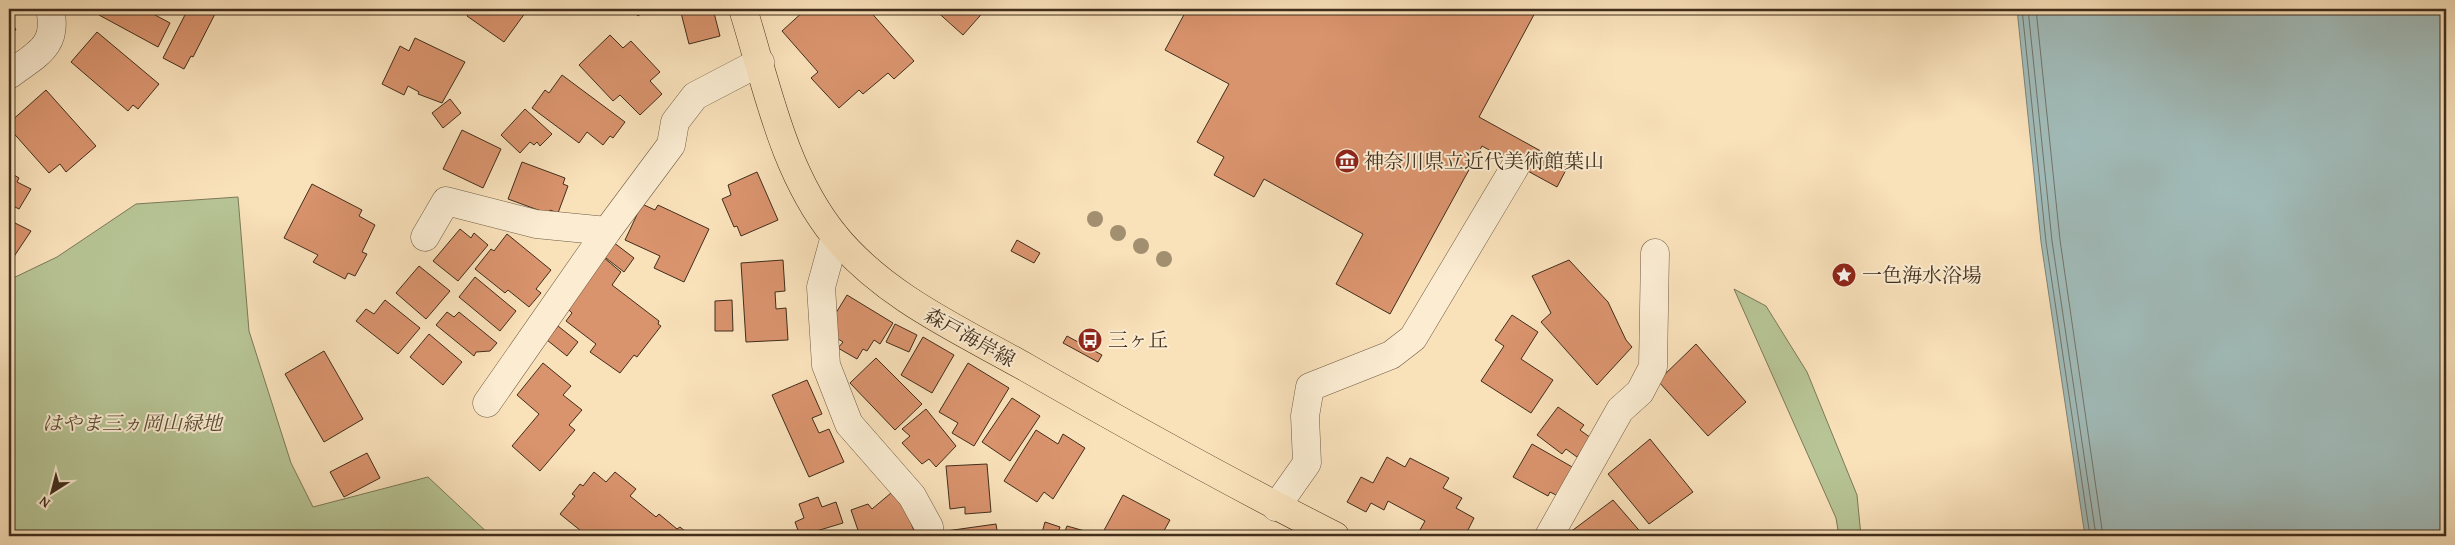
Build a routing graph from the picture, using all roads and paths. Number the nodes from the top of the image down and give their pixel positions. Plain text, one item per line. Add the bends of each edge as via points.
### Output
1 (50, 9) edge
2 (744, 9) edge
3 (760, 62) junction
4 (9, 75) edge
5 (1515, 167) dead end
6 (607, 231) junction
7 (835, 236) junction
8 (425, 237) dead end
9 (1655, 253) dead end
10 (486, 403) dead end
11 (1276, 506) junction
12 (930, 536) edge
13 (1335, 536) edge
14 (1549, 536) edge

1 - 4 street via 54,24 46,48
2 - 3 main road, 森戸海岸線
3 - 6 street via 695,96 675,122 671,145
3 - 7 main road, 森戸海岸線 via 790,158 809,198
5 - 11 street via 1413,338 1391,355 1310,387 1305,416 1306,463
6 - 8 street via 536,224 446,201
6 - 10 street
7 - 11 main road, 森戸海岸線 via 875,277 918,307
7 - 12 street via 821,287 826,365 849,424 912,496
9 - 14 street via 1653,368 1640,392 1620,410
11 - 13 main road, 森戸海岸線

